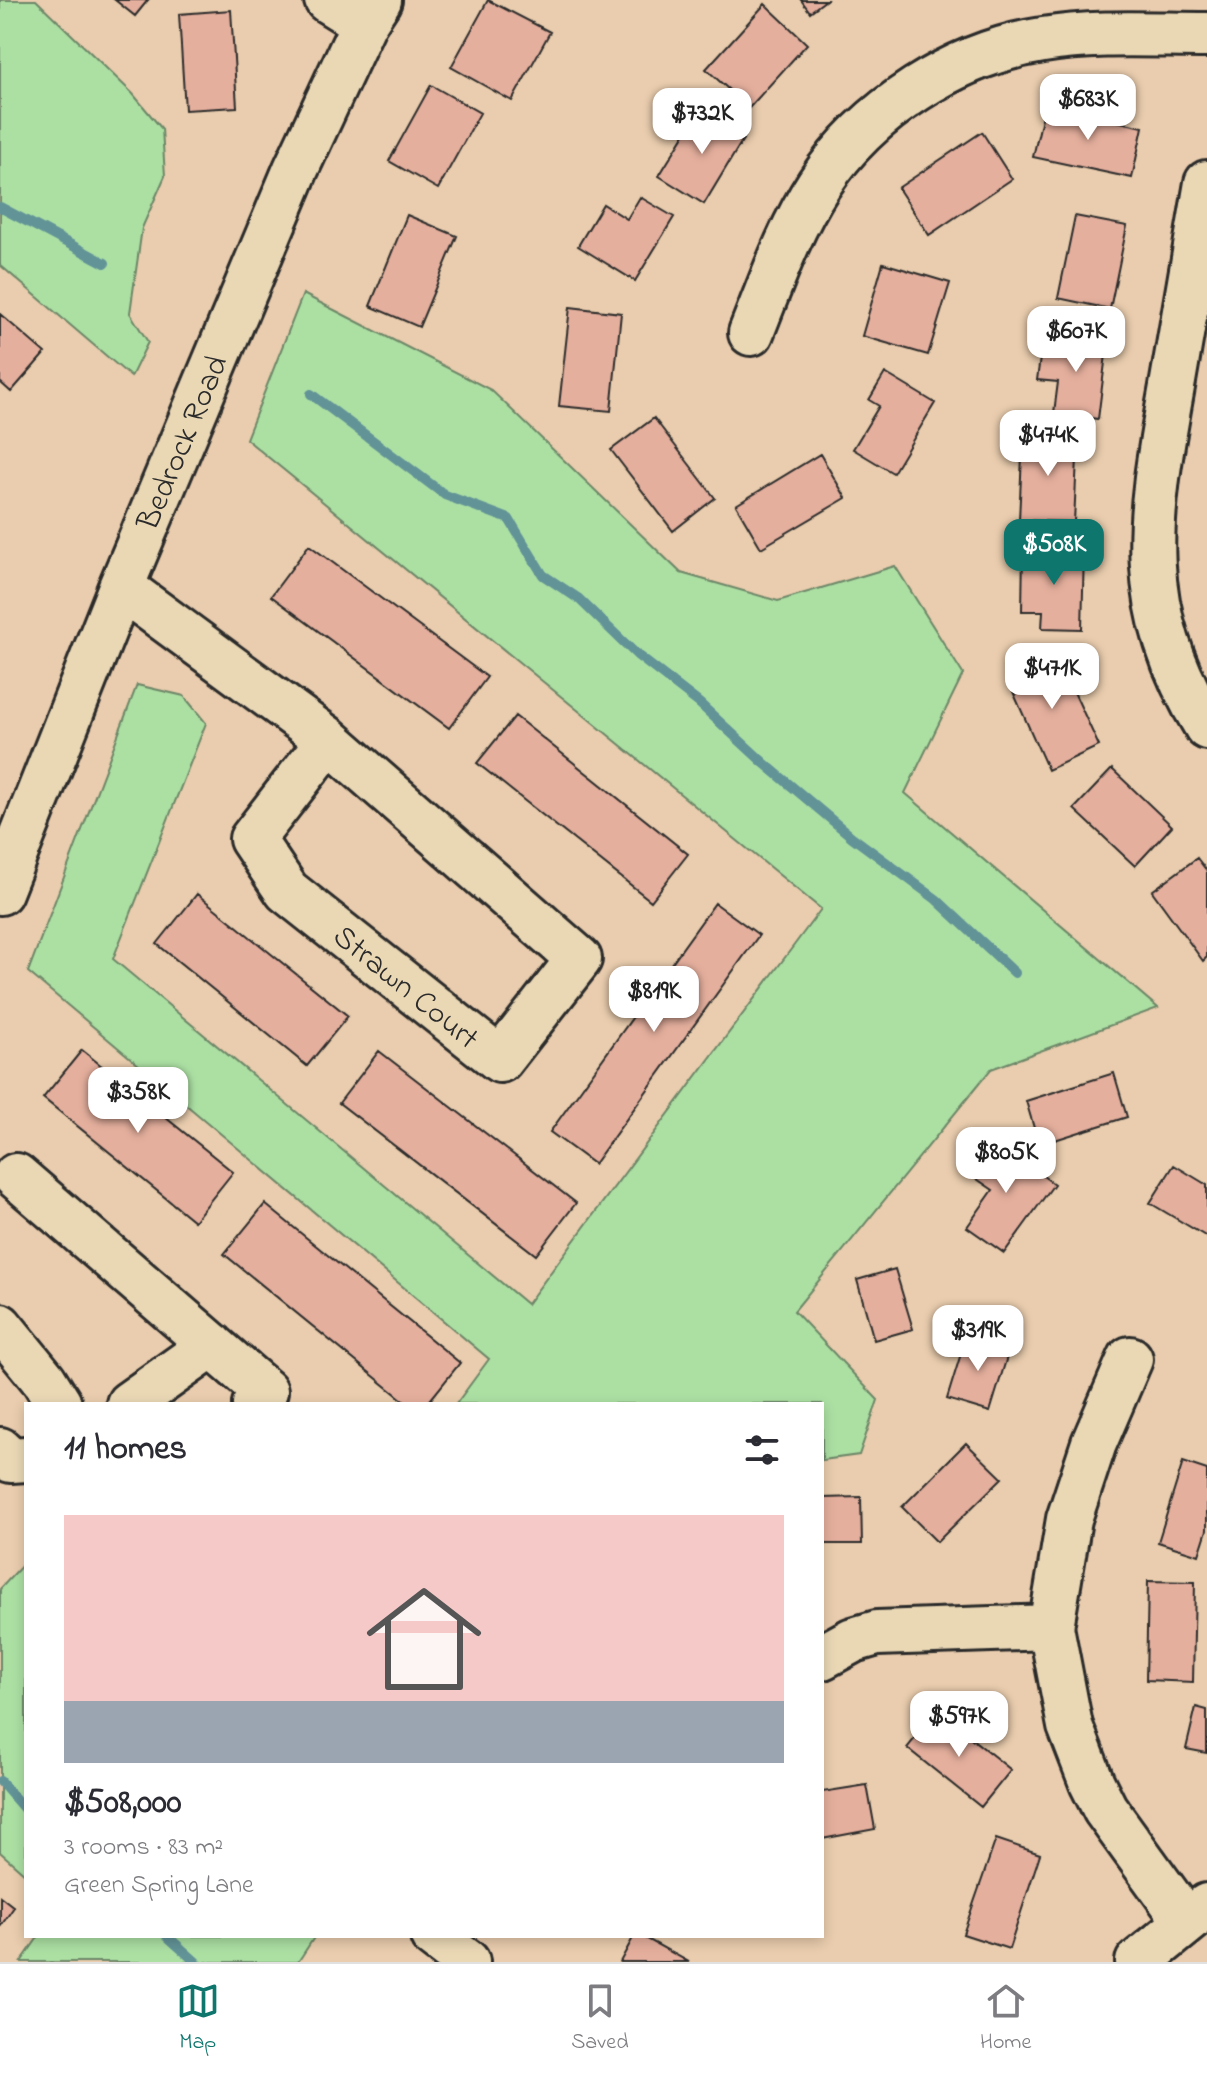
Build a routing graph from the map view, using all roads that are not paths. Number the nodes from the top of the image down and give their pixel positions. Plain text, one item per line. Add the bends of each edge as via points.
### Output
1 (327, 0) edge
2 (371, 12) edge
3 (1207, 35) edge
4 (1207, 183) edge
5 (751, 333) dead end
6 (121, 587) junction
7 (1207, 727) edge
8 (329, 740) junction
9 (3, 875) edge
10 (16, 1176) dead end
11 (0, 1326) edge
12 (212, 1345) junction
13 (1130, 1359) dead end
14 (58, 1402) edge
15 (132, 1402) edge
16 (257, 1402) edge
17 (0, 1450) edge
18 (24, 1459) edge
19 (1051, 1627) junction
20 (824, 1656) edge
21 (1196, 1914) edge
22 (436, 1938) edge
23 (467, 1962) edge
24 (1138, 1962) edge

1 - 2 street
2 - 6 street, Bedrock Road via 296,169
3 - 5 street via 1042,40 953,68 898,101 862,132 819,183 795,225
4 - 7 street via 1154,490 1150,544 1164,633 1190,700
6 - 8 street, Strawn Court
6 - 9 street, Bedrock Road
8 - 8 street, Strawn Court via 252,839 287,891 500,1060 579,959
10 - 12 street
11 - 14 street
12 - 15 street
12 - 16 street via 265,1391
13 - 19 street via 1069,1519
17 - 18 street via 11,1460
19 - 20 street via 877,1633
19 - 21 street via 1070,1726 1105,1809
21 - 24 street
22 - 23 street

